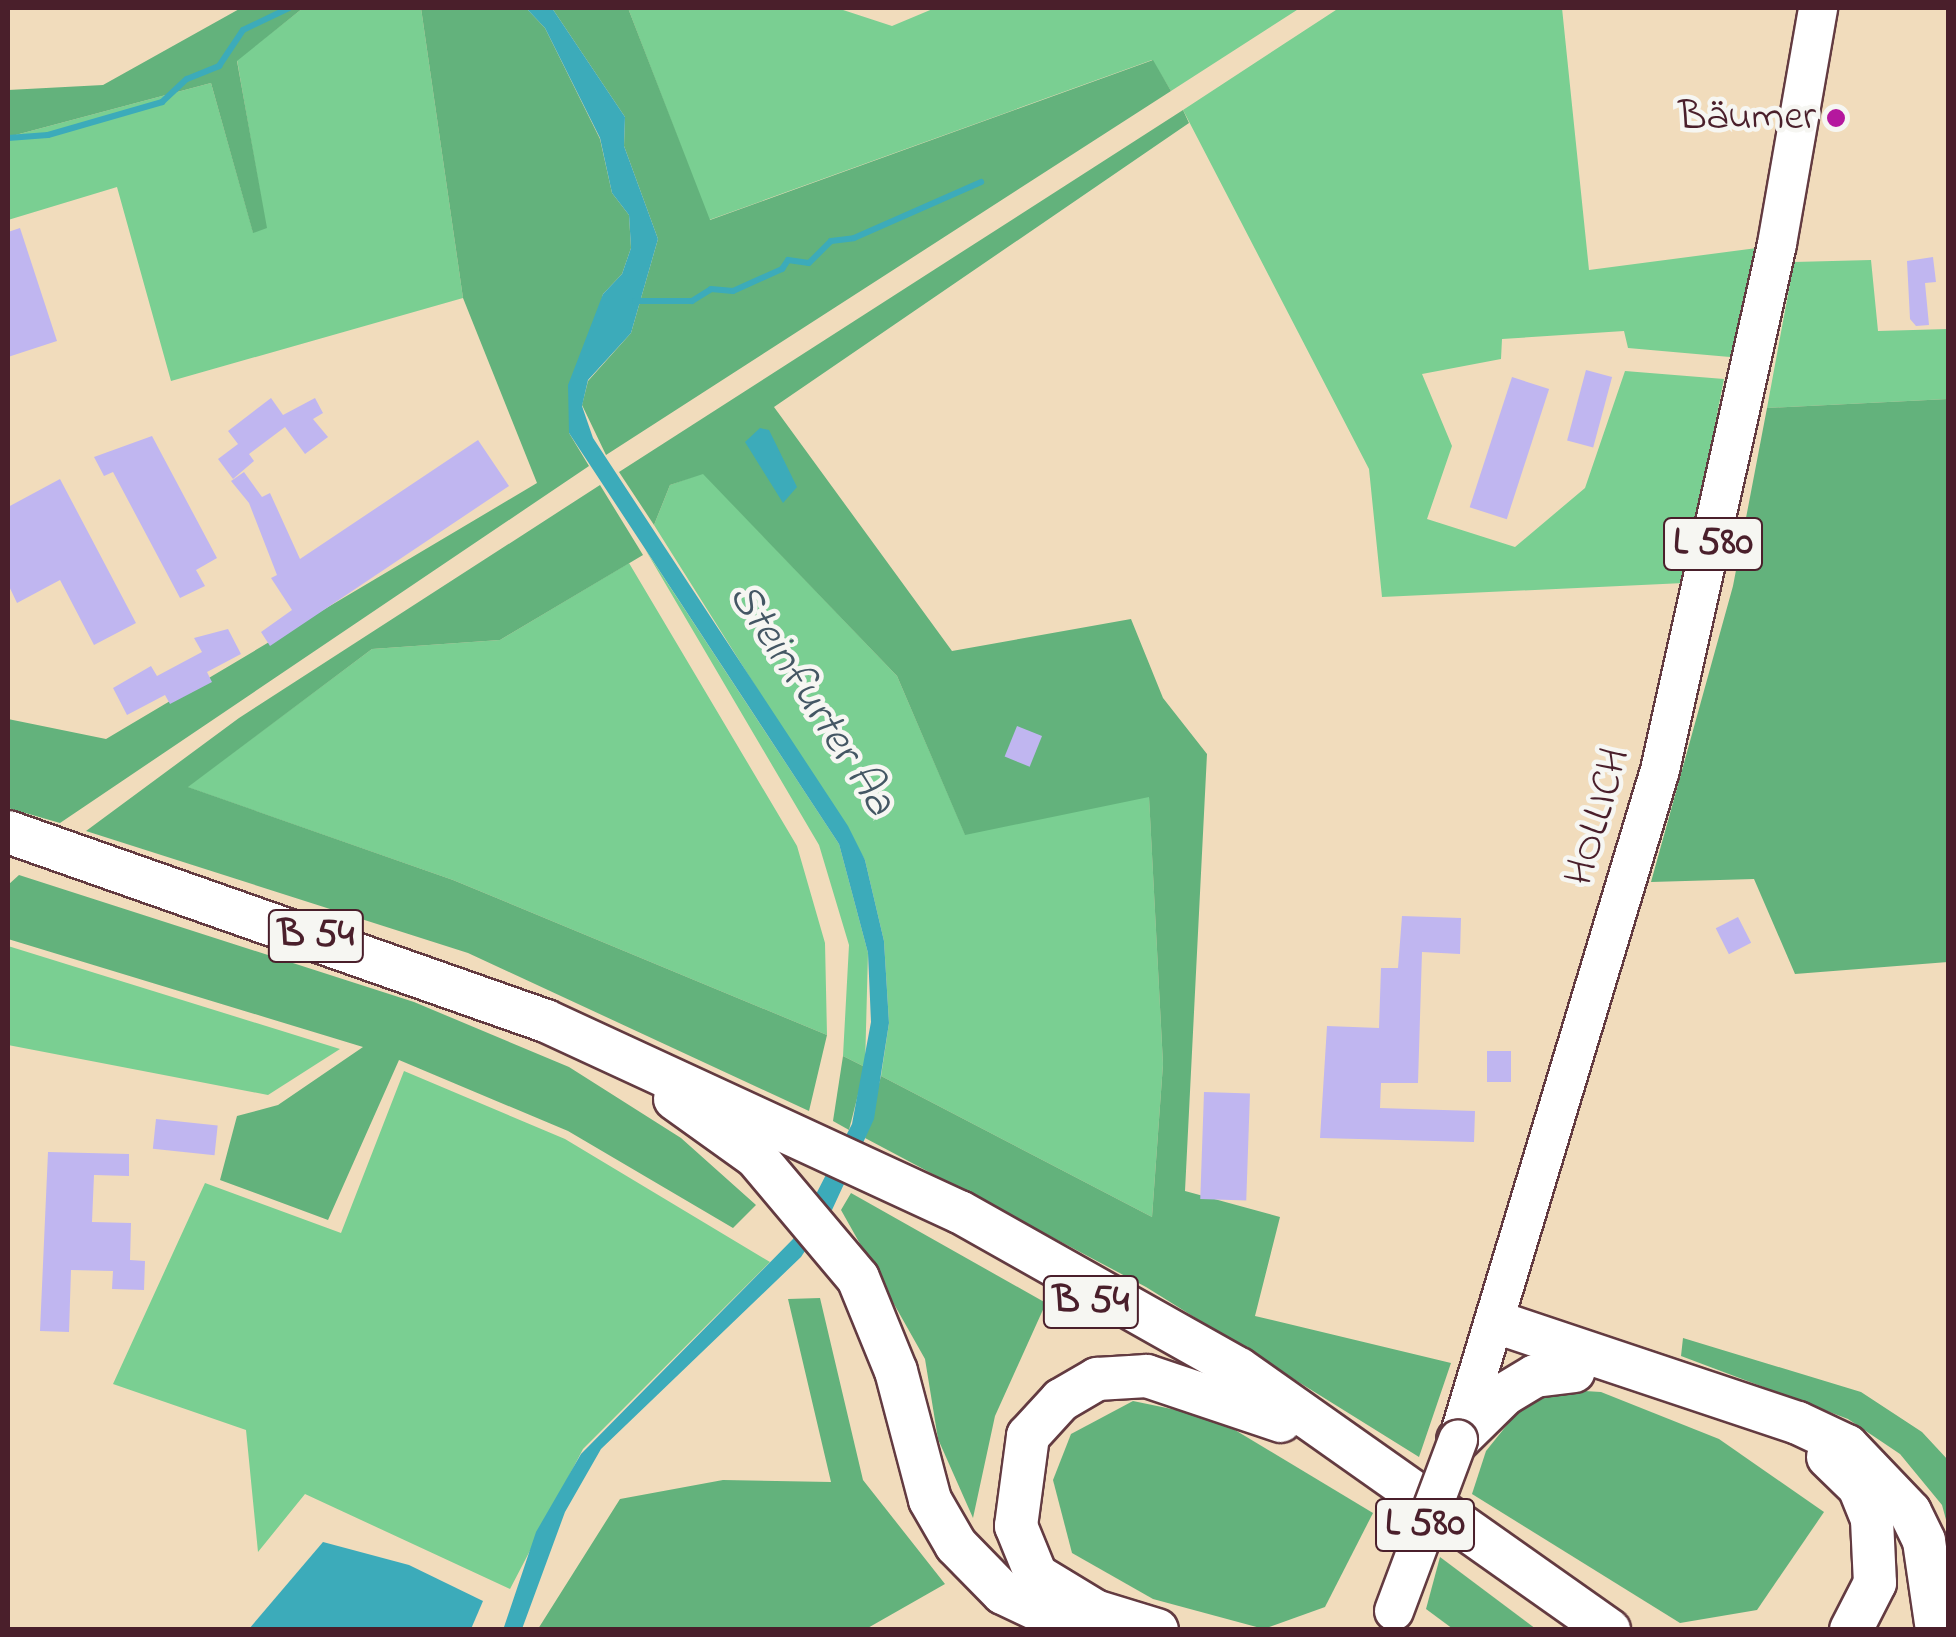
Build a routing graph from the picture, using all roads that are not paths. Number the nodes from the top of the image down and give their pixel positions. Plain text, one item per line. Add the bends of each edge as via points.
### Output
1 (1818, 8) edge
2 (13, 834) edge
3 (771, 1142) junction
4 (900, 1184) junction
5 (1496, 1322) junction
6 (1574, 1371) junction
7 (1281, 1421) junction
8 (1458, 1440) junction
9 (1547, 1583) junction
10 (1386, 1623) edge
11 (1081, 1630) edge
12 (1157, 1630) edge
13 (1581, 1630) edge
14 (1609, 1630) edge
15 (1631, 1630) edge
16 (1852, 1630) edge
17 (1937, 1630) edge

1 - 5 main road, HOLLICH / L 580 via 1777,244 1660,770
2 - 3 highway, B 54 via 546,1021
3 - 4 highway, B 54
3 - 11 highway via 858,1278 896,1371 930,1500 956,1545 1003,1593
4 - 7 highway, B 54
4 - 9 highway, B 54 via 1070,1270 1239,1369
5 - 6 highway via 1520,1348
5 - 8 main road, HOLLICH / L 580
5 - 17 highway via 1798,1423 1847,1446 1910,1512 1924,1541
6 - 8 highway via 1535,1376 1504,1394
6 - 16 highway via 1800,1442 1836,1461 1859,1487 1876,1554 1874,1583
7 - 12 highway via 1147,1376 1096,1379 1061,1400 1028,1436 1016,1526 1036,1575 1095,1611
7 - 13 highway, B 54
8 - 10 main road, HOLLICH / L 580, bridge
9 - 14 highway, B 54
9 - 15 highway

